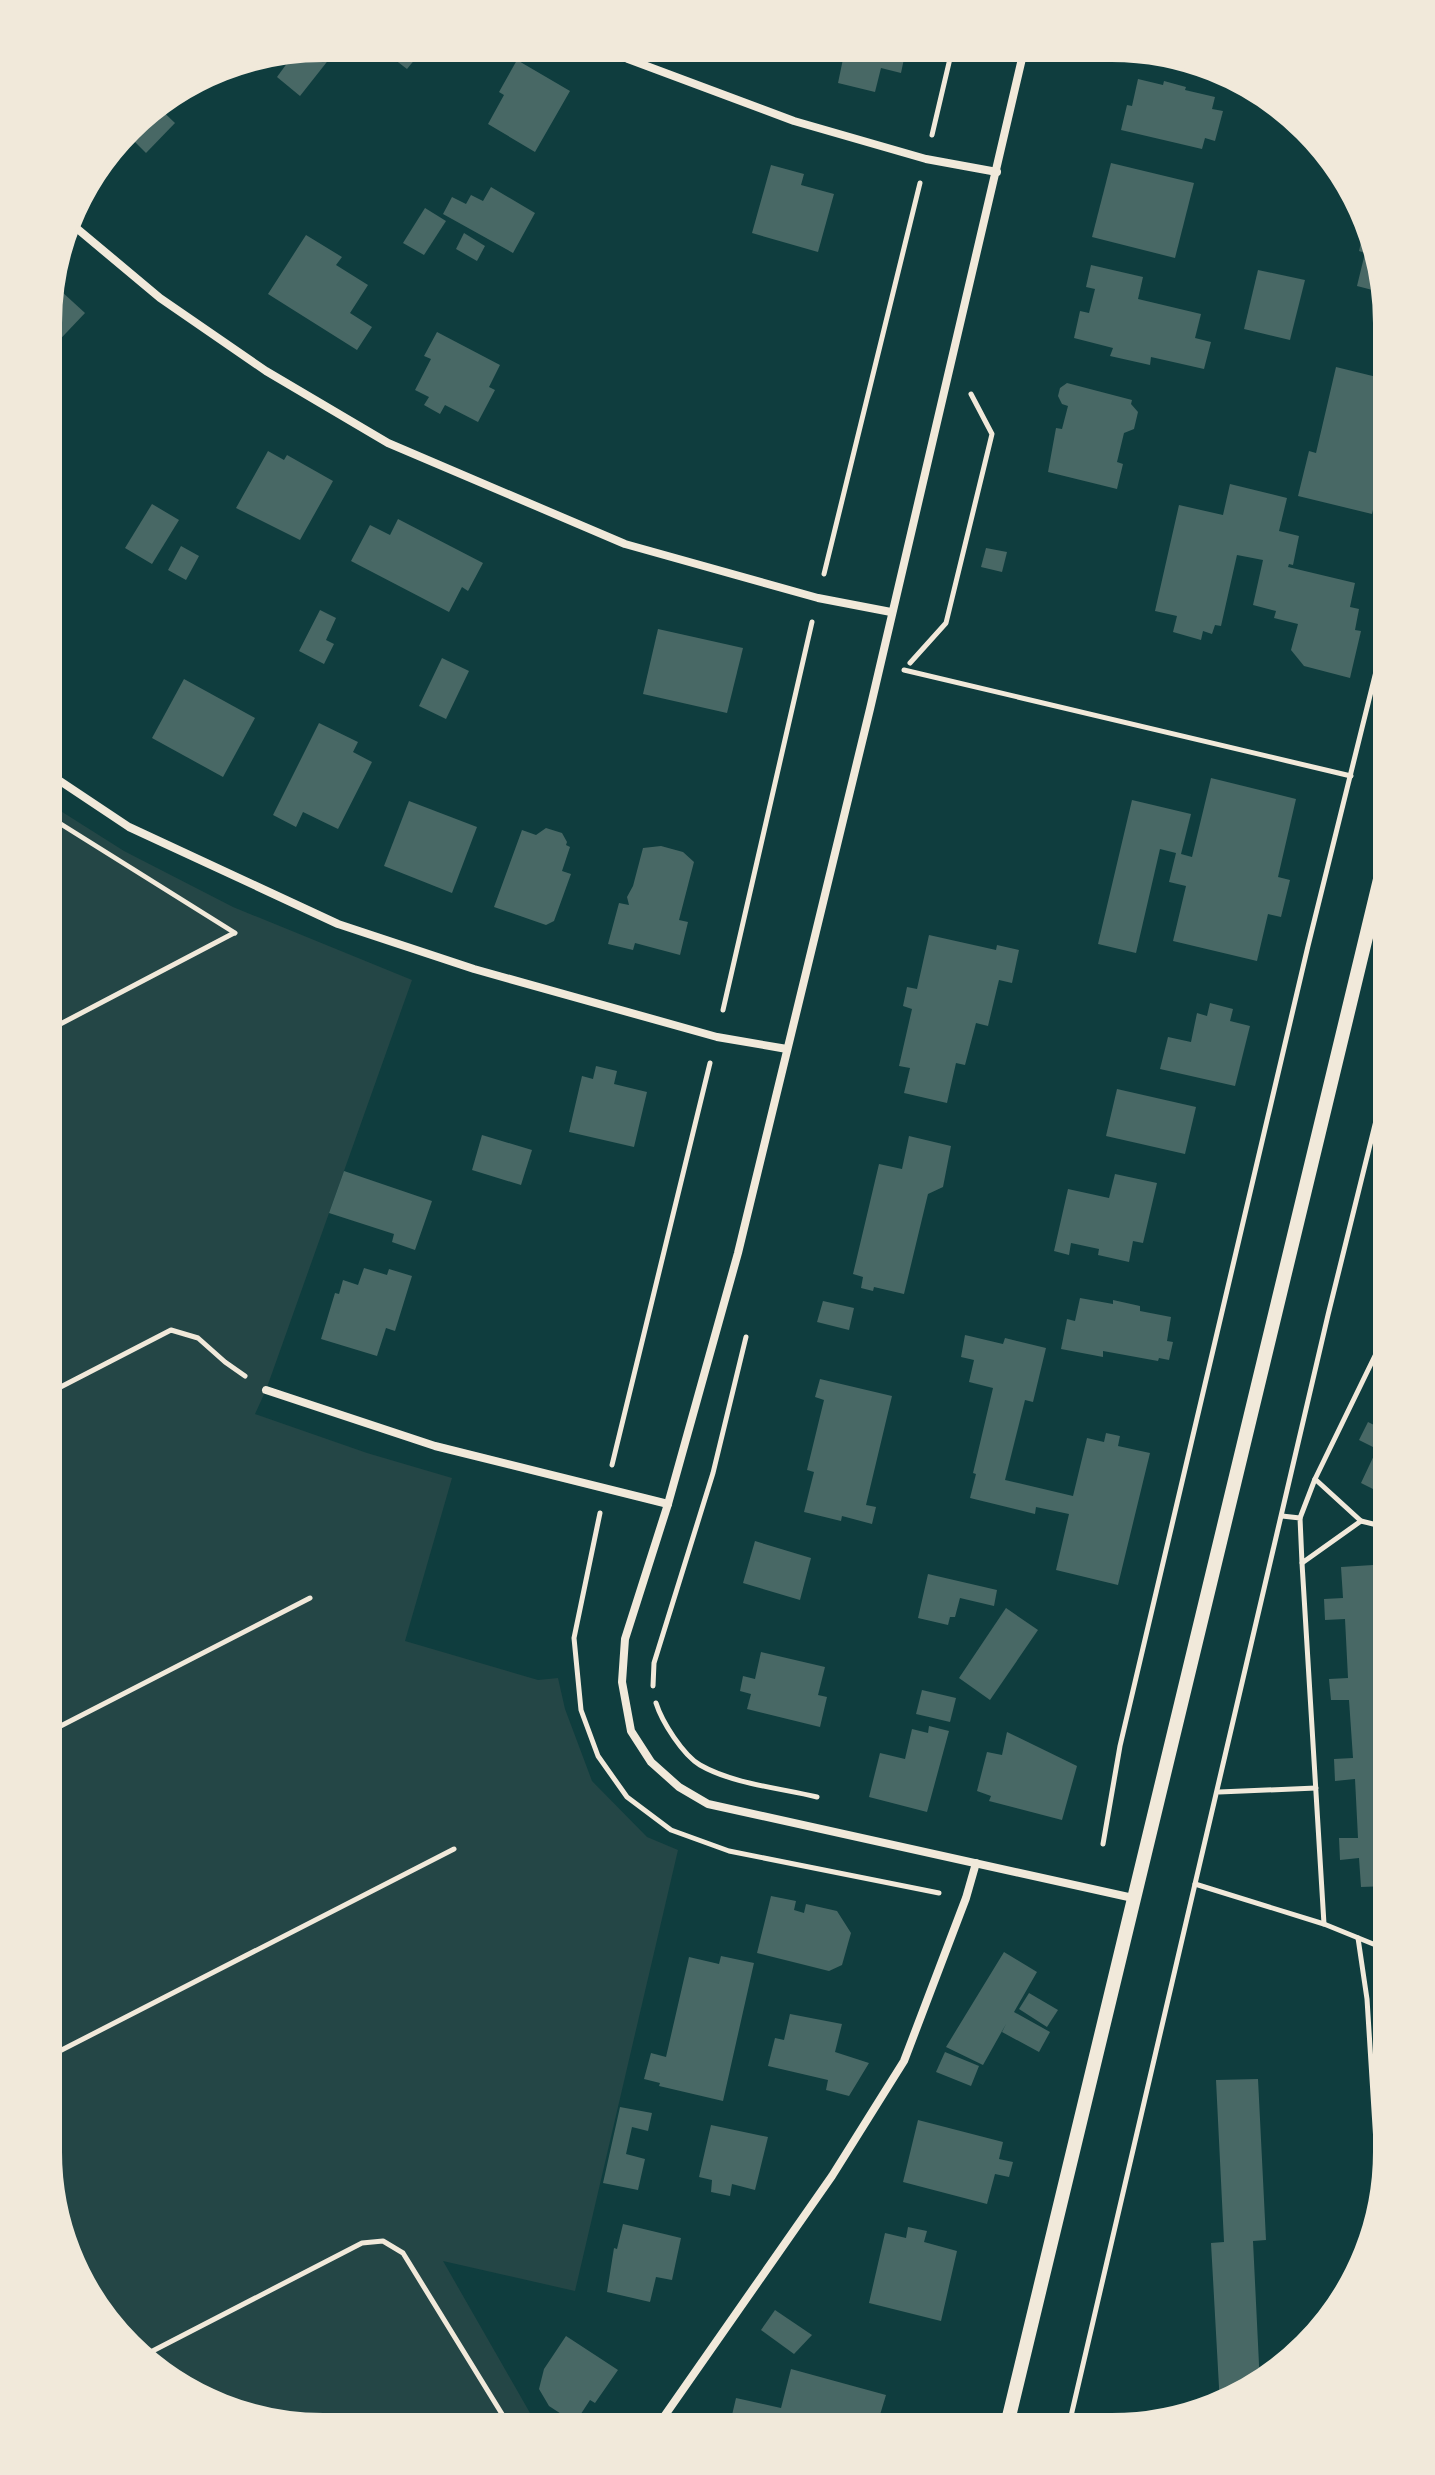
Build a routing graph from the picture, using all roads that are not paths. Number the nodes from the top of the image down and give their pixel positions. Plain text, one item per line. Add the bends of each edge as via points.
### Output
1 (631, 60) edge
2 (1022, 60) edge
3 (997, 172) junction
4 (77, 229) edge
5 (891, 612) junction
6 (60, 781) edge
7 (1375, 901) edge
8 (787, 1049) junction
9 (266, 1390) road end
10 (668, 1504) junction
11 (976, 1863) junction
12 (1133, 1898) junction
13 (665, 2415) edge
14 (1009, 2415) edge

1 - 3 street via 794,121 926,159
2 - 3 street
3 - 5 street
4 - 5 street via 160,298 266,371 388,443 625,544 818,598
5 - 8 street
6 - 8 street via 129,827 338,924 701,1033
7 - 12 street
8 - 10 street via 738,1253
9 - 10 street via 435,1446
10 - 11 street via 625,1639 622,1682 631,1731 651,1762 708,1804
11 - 12 street
11 - 13 street via 904,2061 832,2176
12 - 14 street

